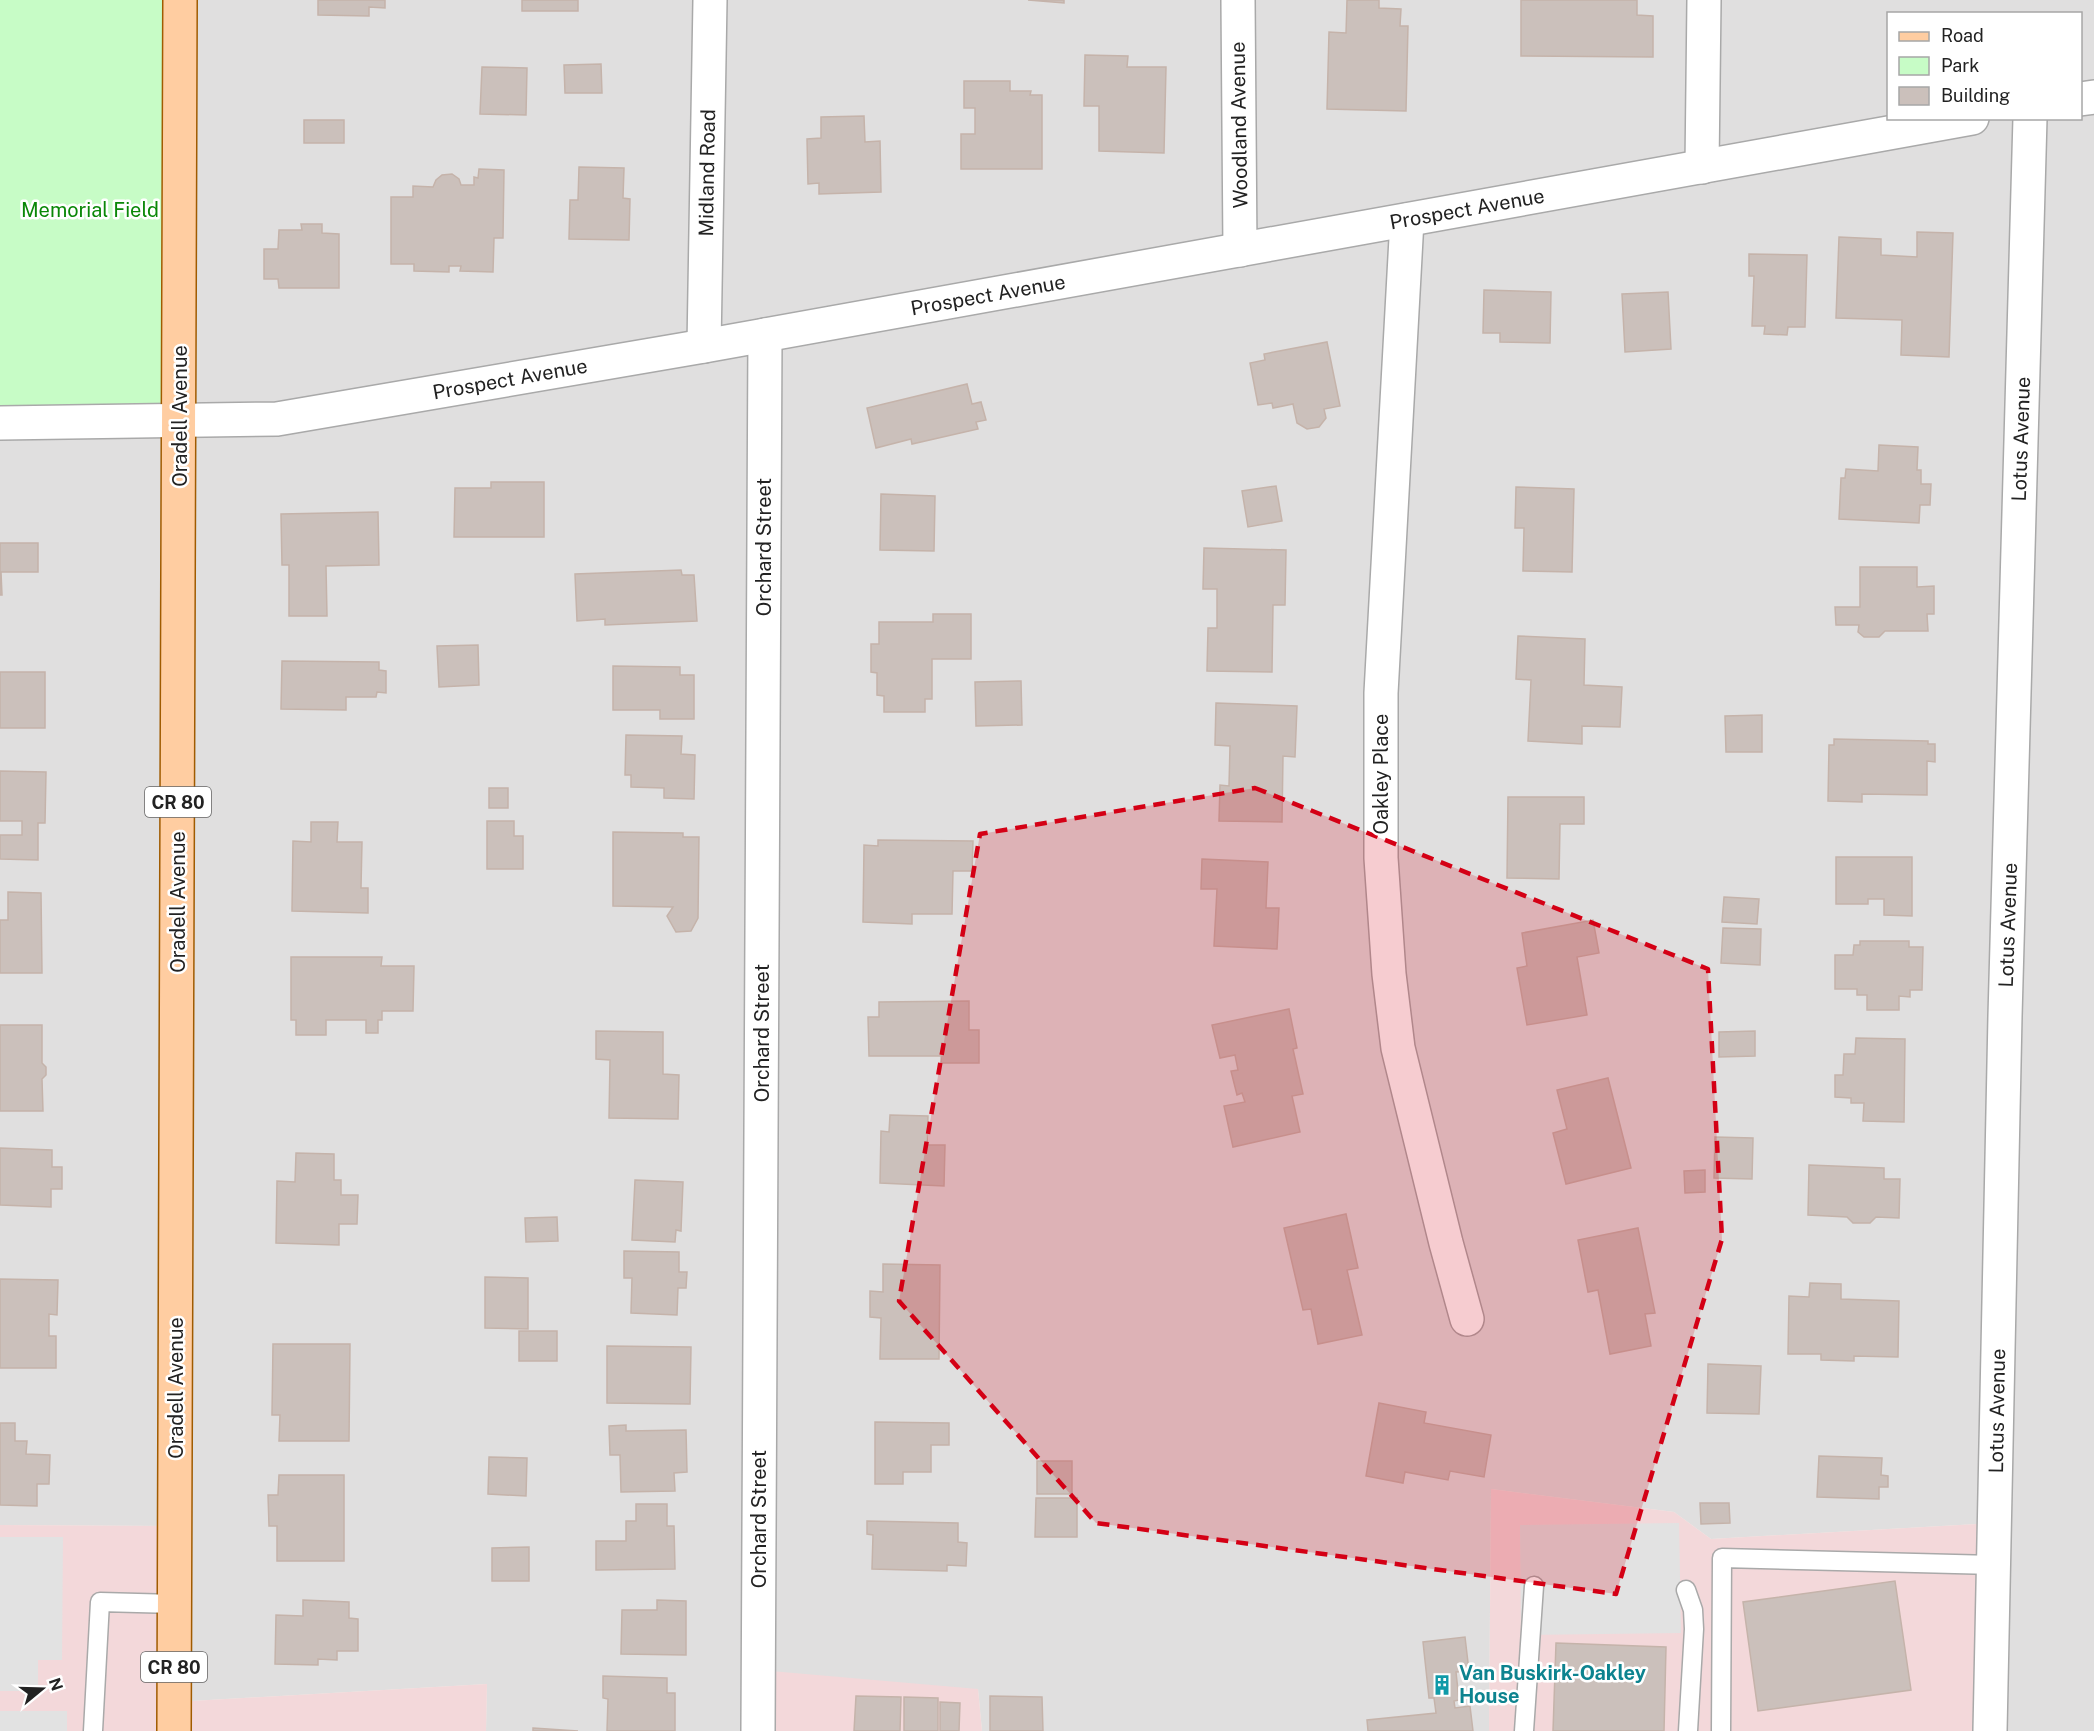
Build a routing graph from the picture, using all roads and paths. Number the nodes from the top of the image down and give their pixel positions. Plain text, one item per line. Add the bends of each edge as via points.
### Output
1 (180, 0) edge
2 (710, 0) edge
3 (1238, 0) edge
4 (1704, 0) edge
5 (1961, 120) edge
6 (2030, 120) edge
7 (1702, 167) junction
8 (1407, 220) junction
9 (1240, 249) junction
10 (765, 335) junction
11 (704, 346) junction
12 (180, 419) junction
13 (0, 423) edge
14 (1467, 1319) dead end
15 (1994, 1565) junction
16 (1534, 1586) dead end
17 (1686, 1590) dead end
18 (175, 1604) junction
19 (93, 1731) edge
20 (174, 1731) edge
21 (758, 1731) edge
22 (1524, 1731) edge
23 (1688, 1731) edge
24 (1721, 1731) edge
25 (1990, 1731) edge

1 - 12 main road, Oradell Avenue / CR 80
2 - 11 street, Midland Road
3 - 9 street, Woodland Avenue
4 - 7 street
5 - 7 street, Prospect Avenue
6 - 15 street, Lotus Avenue
7 - 8 street, Prospect Avenue
8 - 9 street, Prospect Avenue
8 - 14 street, Oakley Place via 1381,693 1381,858 1398,1048
9 - 10 street, Prospect Avenue
10 - 11 street, Prospect Avenue
10 - 21 street, Orchard Street
11 - 12 street, Prospect Avenue via 277,419
12 - 13 street, Prospect Avenue
12 - 18 main road, Oradell Avenue / CR 80
15 - 24 lane via 1722,1558
15 - 25 street, Lotus Avenue
16 - 22 lane
17 - 23 lane via 1694,1629
18 - 19 lane via 100,1602
18 - 20 main road, Oradell Avenue / CR 80

